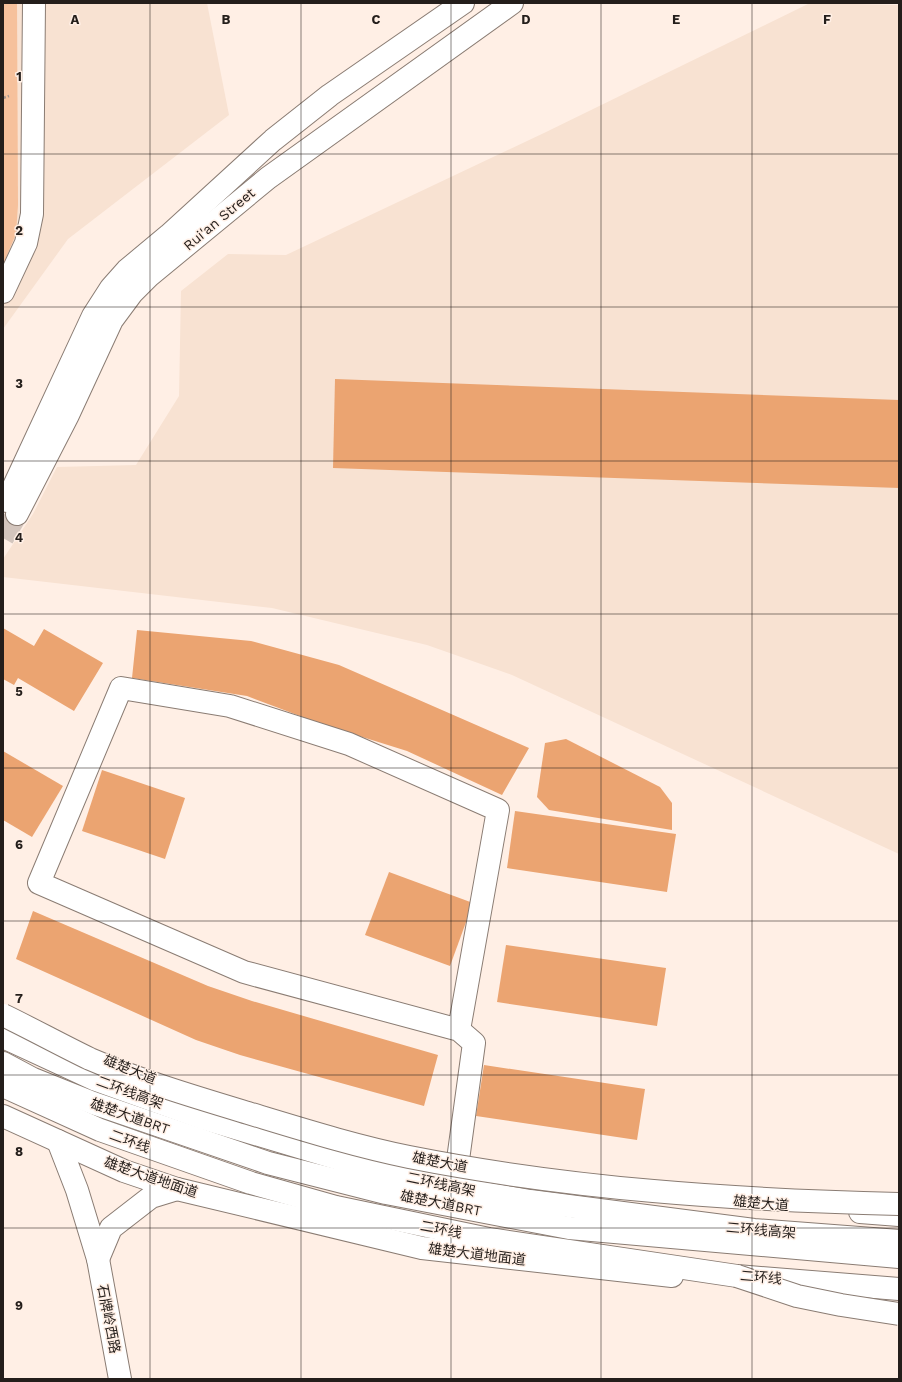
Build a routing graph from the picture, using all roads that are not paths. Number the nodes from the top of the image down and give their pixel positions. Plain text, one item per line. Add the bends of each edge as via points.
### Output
1 (34, 3) edge
2 (463, 3) edge
3 (512, 3) edge
4 (3, 292) edge
5 (10, 512) edge
6 (3, 1015) edge
7 (459, 1030) junction
8 (3, 1037) edge
9 (3, 1063) edge
10 (3, 1086) edge
11 (3, 1116) edge
12 (58, 1141) junction
13 (457, 1167) junction
14 (177, 1189) junction
15 (899, 1204) edge
16 (899, 1216) edge
17 (899, 1241) edge
18 (899, 1257) edge
19 (98, 1259) junction
20 (737, 1276) junction
21 (899, 1289) edge
22 (899, 1299) edge
23 (899, 1314) edge
24 (120, 1379) edge

1 - 4 main road via 32,214 26,243
2 - 5 main road, Rui'an Street via 330,95 273,140 127,270 111,288 93,316
3 - 5 main road, Rui'an Street via 268,178 132,293 112,320 68,415
6 - 13 main road, 雄楚大道 via 189,1093 370,1147
6 - 15 main road, bridge via 91,1059 182,1093 310,1132 408,1157 626,1189 746,1198
7 - 7 main road via 244,972 39,883 121,688 230,706 349,744 498,810
7 - 13 main road via 474,1043
8 - 17 main road, 二环线高架 via 96,1080 186,1112 380,1171 456,1188 553,1204 754,1230
9 - 18 main road, 雄楚大道BRT via 33,1079 93,1104 268,1163 386,1193 569,1228
10 - 20 main road, 二环线 via 100,1130 251,1183 336,1207 489,1239
11 - 12 main road, 雄楚大道地面道
12 - 14 main road, 雄楚大道地面道 via 124,1171
12 - 19 main road, 石牌岭西路 via 77,1190
13 - 16 main road, 雄楚大道 via 668,1196
14 - 19 main road via 150,1197 111,1228
14 - 22 main road, 雄楚大道地面道 via 422,1248
19 - 24 main road, 石牌岭西路
20 - 21 main road, 二环线, bridge
20 - 23 main road, bridge via 797,1296 841,1306

